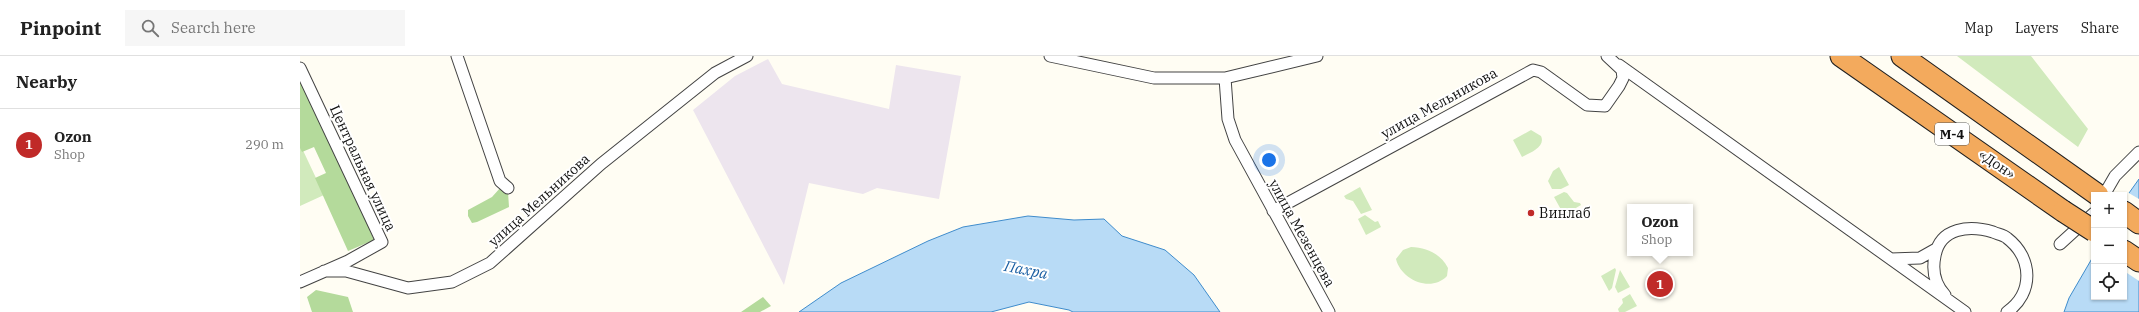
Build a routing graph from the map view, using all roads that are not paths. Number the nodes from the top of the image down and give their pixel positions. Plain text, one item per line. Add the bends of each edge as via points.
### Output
1 (457, 56) edge
2 (747, 56) edge
3 (1050, 56) edge
4 (1317, 56) edge
5 (1607, 56) edge
6 (1841, 56) edge
7 (1902, 56) edge
8 (1617, 63) junction
9 (300, 68) edge
10 (1225, 78) junction
11 (2139, 152) edge
12 (508, 188) dead end
13 (2094, 192) edge
14 (2106, 192) edge
15 (1273, 211) junction
16 (2127, 214) edge
17 (2091, 216) edge
18 (2139, 223) edge
19 (2091, 229) edge
20 (2060, 244) dead end
21 (1936, 249) junction
22 (2127, 253) edge
23 (1891, 259) junction
24 (2139, 261) edge
25 (324, 271) junction
26 (300, 282) edge
27 (1953, 303) junction
28 (1328, 312) edge
29 (1965, 312) edge
30 (1970, 312) edge
31 (2007, 312) edge

1 - 12 street via 500,182
2 - 25 street, улица Мельникова via 715,73 607,160 490,263 452,282 408,288 346,271
3 - 10 street via 1154,78
4 - 10 street
5 - 8 street
6 - 19 highway, «Дон» / М-4, bridge
7 - 13 highway, М-4
8 - 15 street, улица Мельникова via 1622,70 1623,78 1605,106 1587,105 1541,72 1533,70
8 - 23 street
9 - 25 street, Центральная улица via 382,242
10 - 15 street, улица Мезенцева via 1231,129
11 - 14 street via 2115,176
15 - 28 street, улица Мезенцева
16 - 18 highway
17 - 20 street
21 - 23 street via 1920,258
21 - 27 street via 1932,268 1940,289
21 - 31 street via 1947,234 1957,230 1979,228 2007,237 2022,256 2028,276 2023,297
22 - 24 highway
23 - 27 street
25 - 26 street, Центральная улица
27 - 29 street
27 - 30 street

